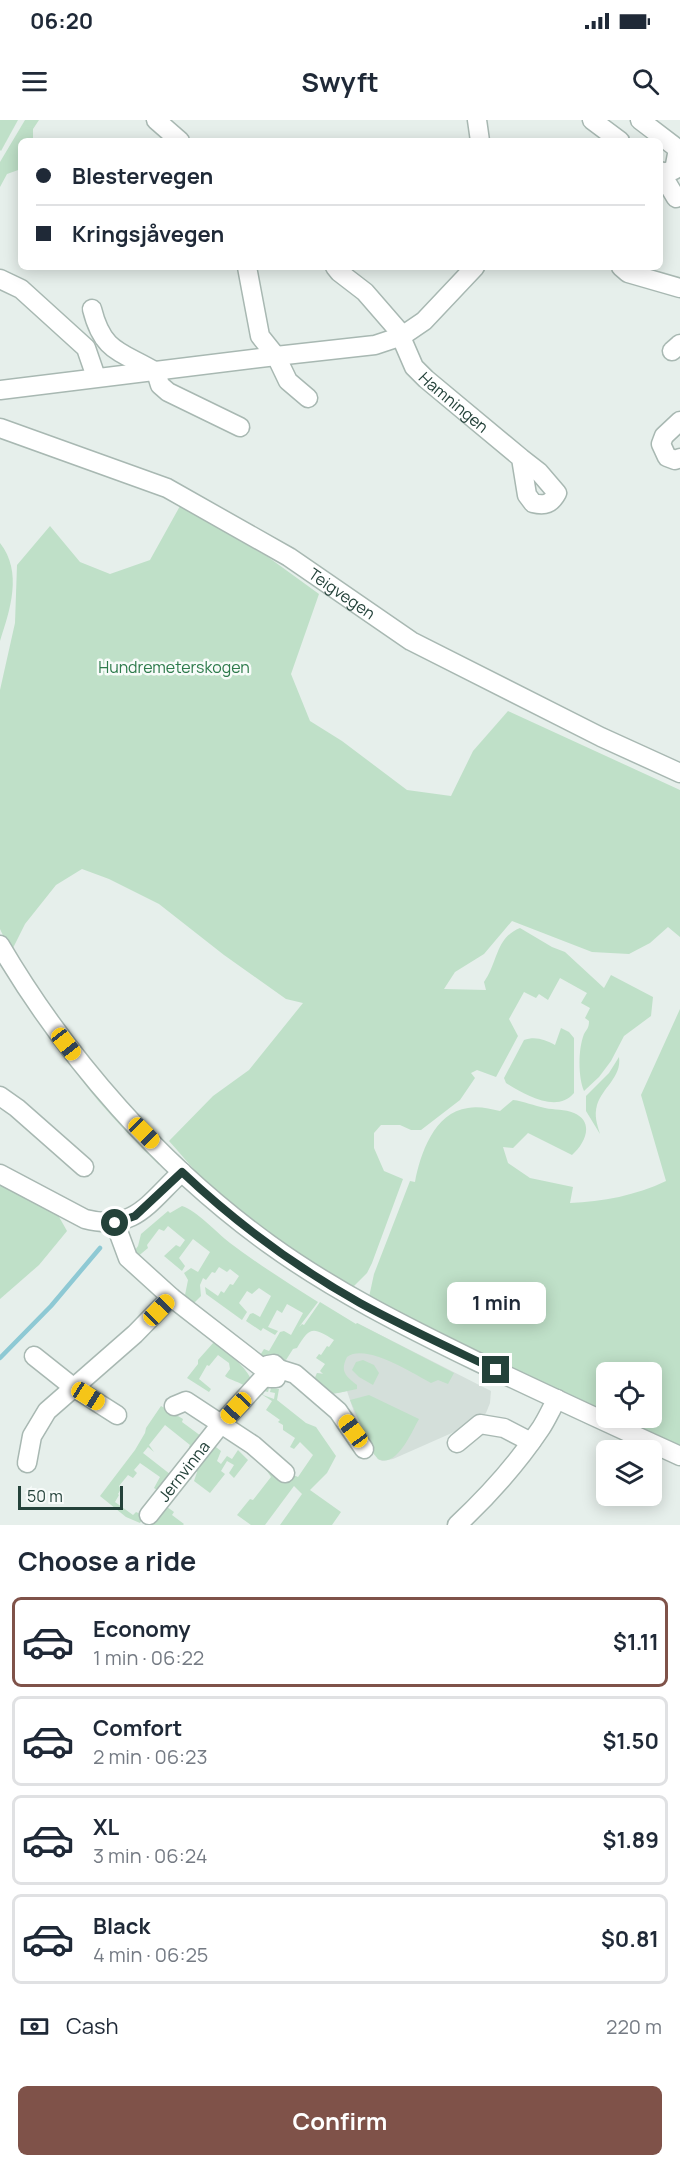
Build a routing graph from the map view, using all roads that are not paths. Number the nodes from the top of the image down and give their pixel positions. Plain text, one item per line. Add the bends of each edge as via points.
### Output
1 (156, 120) edge
2 (477, 120) edge
3 (592, 120) edge
4 (640, 120) edge
5 (177, 138) edge
6 (480, 138) edge
7 (616, 138) edge
8 (627, 138) edge
9 (663, 172) edge
10 (663, 175) edge
11 (672, 198) edge
12 (248, 270) edge
13 (338, 270) edge
14 (472, 270) edge
15 (624, 270) edge
16 (0, 279) edge
17 (680, 288) edge
18 (92, 309) dead end
19 (402, 336) junction
20 (276, 356) junction
21 (156, 372) junction
22 (96, 377) junction
23 (0, 390) edge
24 (308, 398) dead end
25 (680, 421) edge
26 (240, 427) dead end
27 (0, 428) edge
28 (521, 458) dead end
29 (680, 458) edge
30 (680, 773) edge
31 (0, 945) edge
32 (0, 1096) edge
33 (84, 1167) dead end
34 (182, 1172) junction
35 (0, 1174) edge
36 (115, 1223) junction
37 (171, 1297) junction
38 (34, 1356) dead end
39 (270, 1371) junction
40 (73, 1387) junction
41 (557, 1399) junction
42 (174, 1406) dead end
43 (117, 1414) dead end
44 (220, 1424) junction
45 (531, 1442) junction
46 (457, 1443) dead end
47 (364, 1449) dead end
48 (680, 1456) edge
49 (27, 1463) dead end
50 (285, 1473) dead end
51 (149, 1515) dead end
52 (457, 1525) edge

1 - 5 street
2 - 6 street
3 - 7 street
4 - 8 street
4 - 9 street via 678,149 674,170
10 - 11 street
12 - 20 street via 260,336
13 - 19 street, Hamningen via 365,292
14 - 19 street via 424,321
15 - 17 street
16 - 22 street via 21,289 86,348
18 - 21 street via 96,326 110,347
19 - 20 street via 375,345
19 - 28 street, Hamningen via 414,367
20 - 21 street
20 - 24 street via 288,381
21 - 22 street
21 - 26 street via 160,385 168,392
22 - 23 street
25 - 29 street via 661,444 667,457
27 - 30 street, Teigvegen via 166,489 289,557 411,641
31 - 34 street via 83,1065
32 - 33 street
34 - 36 street via 135,1216
34 - 41 street via 268,1244 359,1302
35 - 36 street via 85,1219
36 - 37 street via 128,1258
37 - 39 street
37 - 40 street
38 - 40 street
39 - 44 street, Jernvinna
39 - 47 street via 295,1374 338,1410
40 - 43 street
40 - 49 street via 47,1411 33,1436
41 - 45 street
41 - 48 street
42 - 44 street via 186,1401
44 - 50 street via 253,1444
44 - 51 street, Jernvinna
45 - 46 street via 504,1428 480,1424
45 - 52 street

